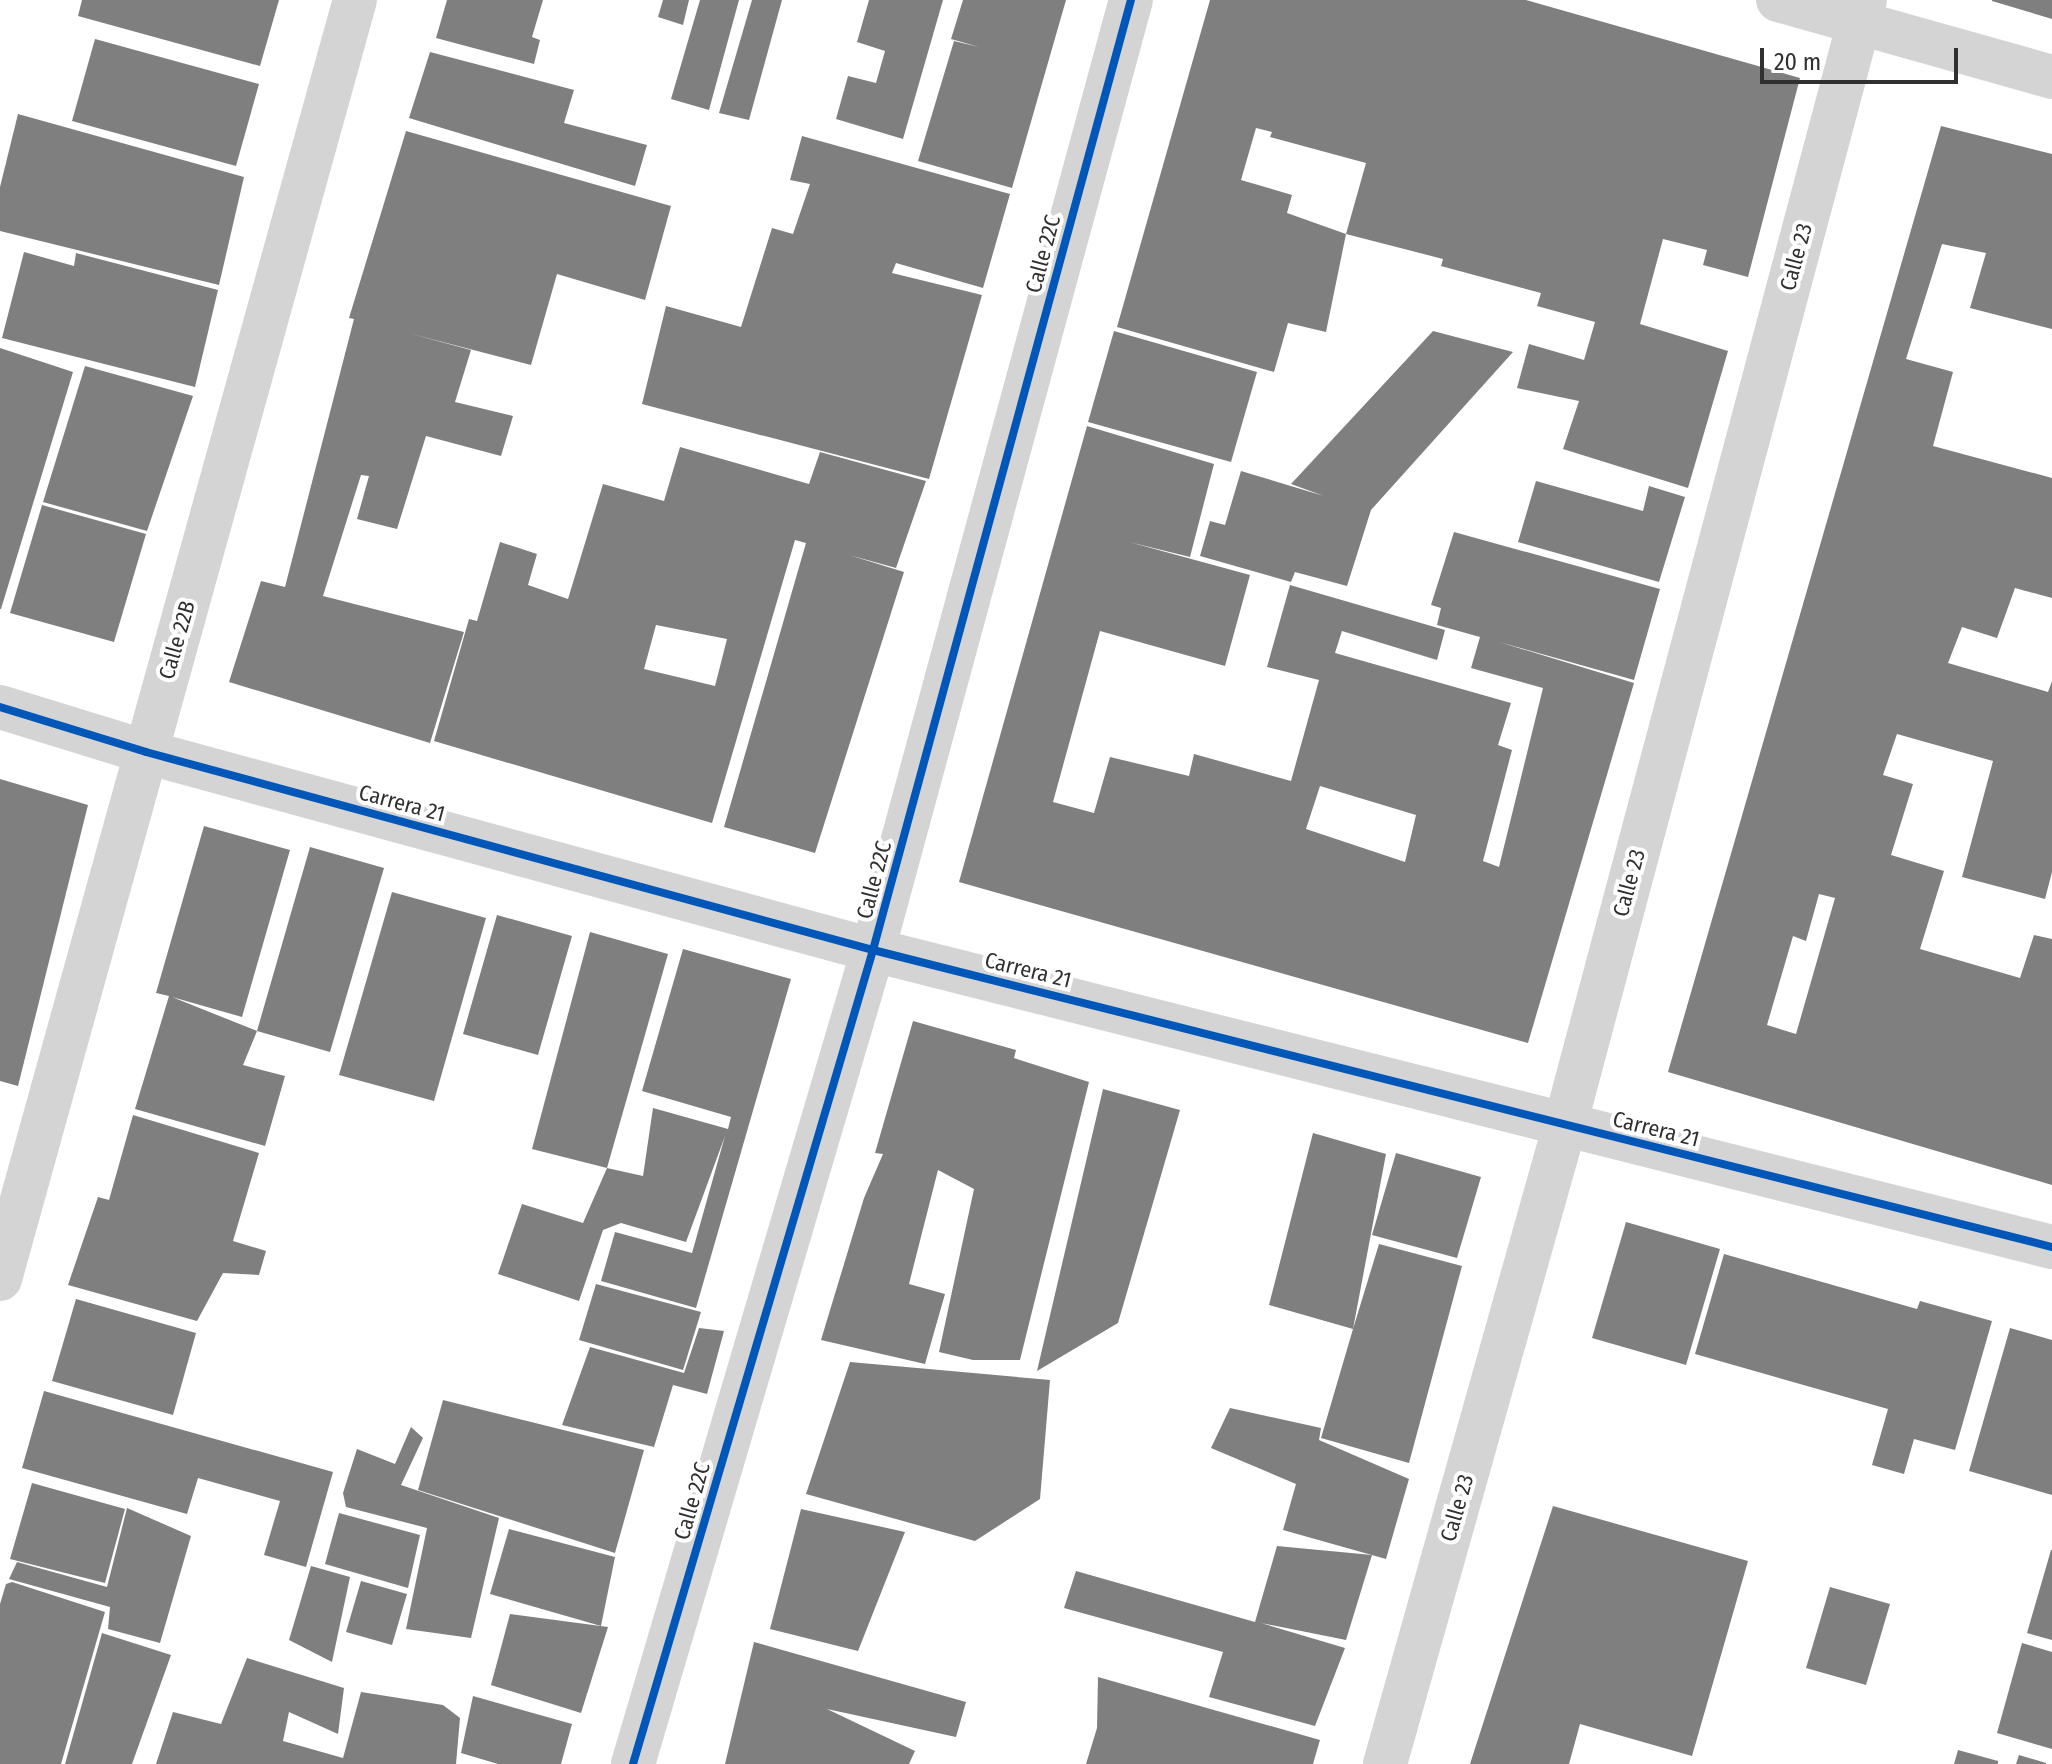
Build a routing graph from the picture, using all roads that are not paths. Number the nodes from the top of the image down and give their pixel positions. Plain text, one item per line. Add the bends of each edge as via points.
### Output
1 (355, 0) edge
2 (1131, 0) edge
3 (1778, 0) edge
4 (1862, 11) edge
5 (2052, 77) edge
6 (0, 707) edge
7 (146, 752) junction
8 (873, 950) junction
9 (1565, 1125) junction
10 (2052, 1247) edge
11 (0, 1279) edge
12 (633, 1764) edge
13 (1385, 1764) edge

1 - 7 street, Calle 22B
2 - 8 street, Calle 22C
3 - 4 street
4 - 5 street
4 - 9 street, Calle 23
6 - 7 street, Carrera 21
7 - 8 street, Carrera 21
7 - 11 street, Calle 22B
8 - 9 street, Carrera 21
8 - 12 street, Calle 22C
9 - 10 street, Carrera 21
9 - 13 street, Calle 23

